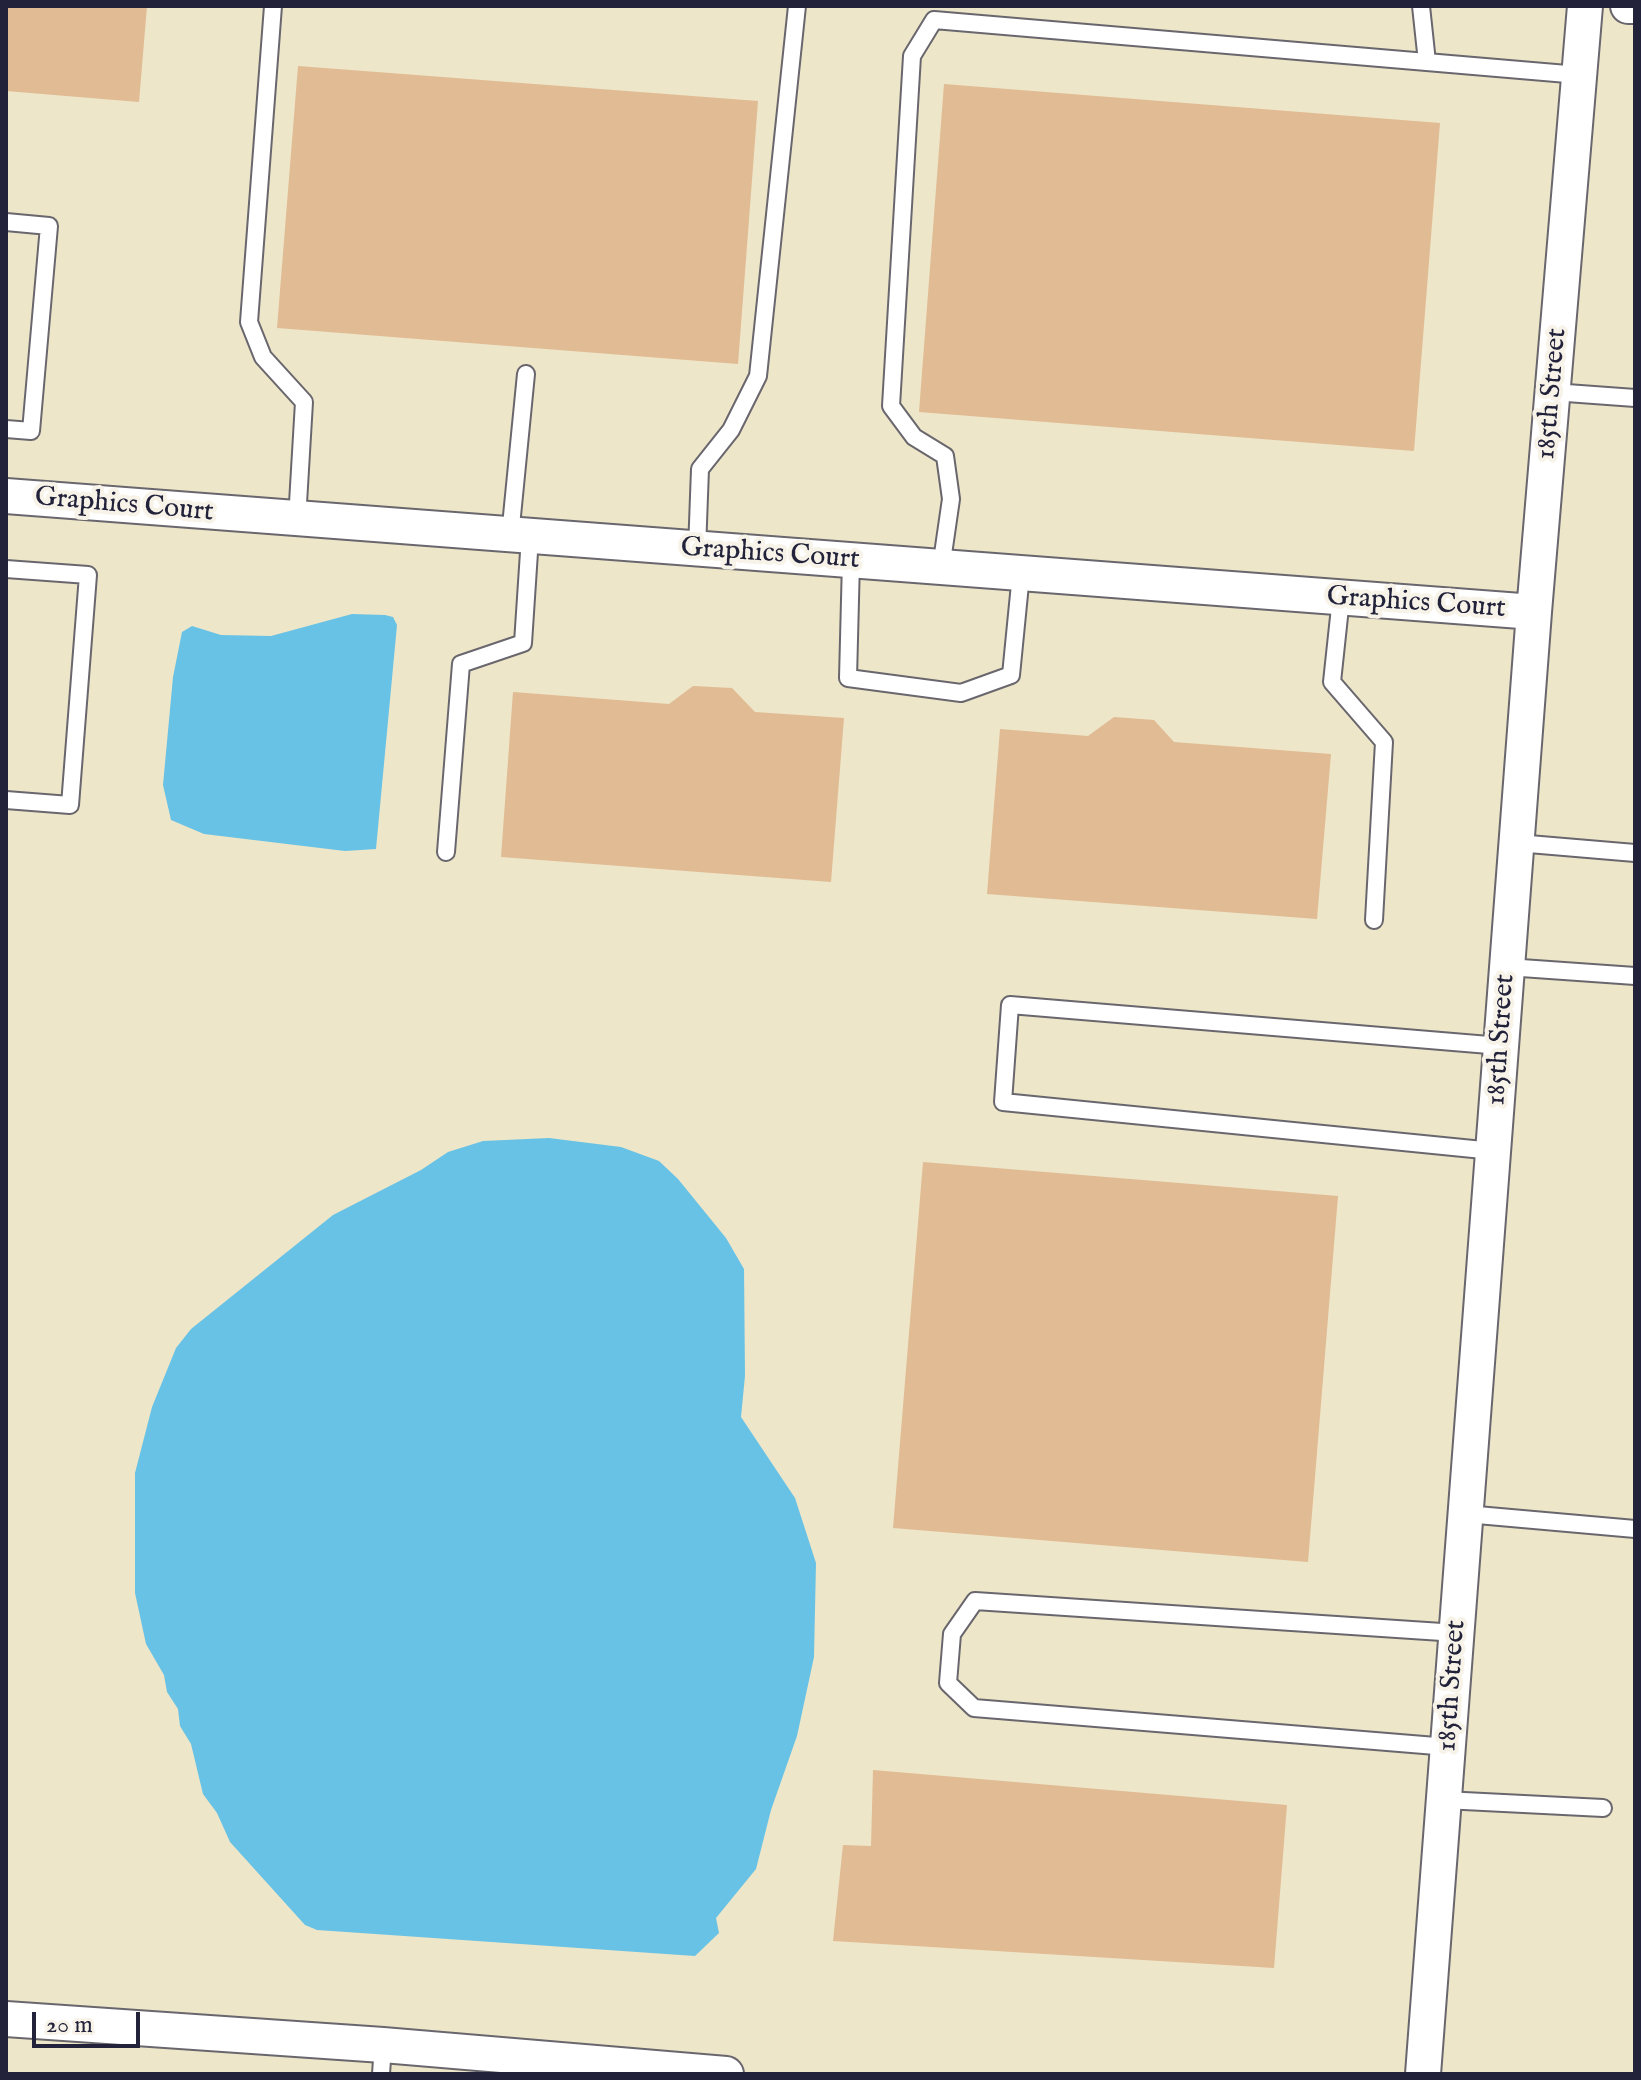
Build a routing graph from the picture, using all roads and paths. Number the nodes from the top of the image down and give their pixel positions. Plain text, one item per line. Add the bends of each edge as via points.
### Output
1 (273, 6) edge
2 (797, 6) edge
3 (1421, 6) edge
4 (1585, 6) edge
5 (1628, 6) edge
6 (1635, 6) edge
7 (938, 13) edge
8 (1427, 62) junction
9 (1579, 75) junction
10 (6, 222) edge
11 (526, 374) dead end
12 (1553, 392) junction
13 (1635, 398) edge
14 (6, 429) edge
15 (6, 496) edge
16 (297, 520) junction
17 (520, 537) junction
18 (697, 550) junction
19 (851, 561) junction
20 (941, 568) junction
21 (6, 569) edge
22 (1021, 574) junction
23 (1341, 598) junction
24 (1534, 612) junction
25 (6, 800) edge
26 (1517, 843) junction
27 (446, 852) dead end
28 (1635, 853) edge
29 (1374, 920) dead end
30 (1507, 967) junction
31 (1635, 976) edge
32 (1501, 1046) junction
33 (1493, 1151) junction
34 (1466, 1514) junction
35 (1635, 1529) edge
36 (1457, 1633) junction
37 (1448, 1747) junction
38 (1444, 1800) junction
39 (1603, 1808) dead end
40 (6, 2019) edge
41 (382, 2059) edge
42 (726, 2074) edge
43 (1423, 2074) edge

1 - 16 lane via 249,322 263,357 304,402
2 - 18 lane via 758,376 731,430 700,469
3 - 8 lane
4 - 9 street, 185th Street
5 - 6 street
7 - 8 lane
7 - 20 lane via 912,56 891,406 914,437 945,456 951,499
8 - 9 lane
9 - 12 street, 185th Street
10 - 14 lane via 49,226 31,431
11 - 17 lane
12 - 13 lane
12 - 24 street, 185th Street
15 - 16 street, Graphics Court
16 - 17 street, Graphics Court
17 - 18 street, Graphics Court
17 - 27 lane via 523,643 461,664
18 - 19 street, Graphics Court
19 - 20 street, Graphics Court
19 - 22 lane via 848,678 961,693 1011,675
20 - 22 street, Graphics Court
21 - 25 lane via 88,575 70,805
22 - 23 street, Graphics Court
23 - 24 street, Graphics Court
23 - 29 lane via 1332,682 1384,742
24 - 26 street, 185th Street
26 - 28 lane
26 - 30 street, 185th Street
30 - 31 lane
30 - 32 street, 185th Street
32 - 33 street, 185th Street
32 - 33 lane via 1010,1005 1003,1102
33 - 34 street, 185th Street
34 - 35 lane
34 - 36 street, 185th Street
36 - 37 street, 185th Street
36 - 37 lane via 975,1601 952,1634 948,1683 974,1708
37 - 38 street, 185th Street
38 - 39 lane
38 - 43 street, 185th Street
40 - 41 street
41 - 42 street

